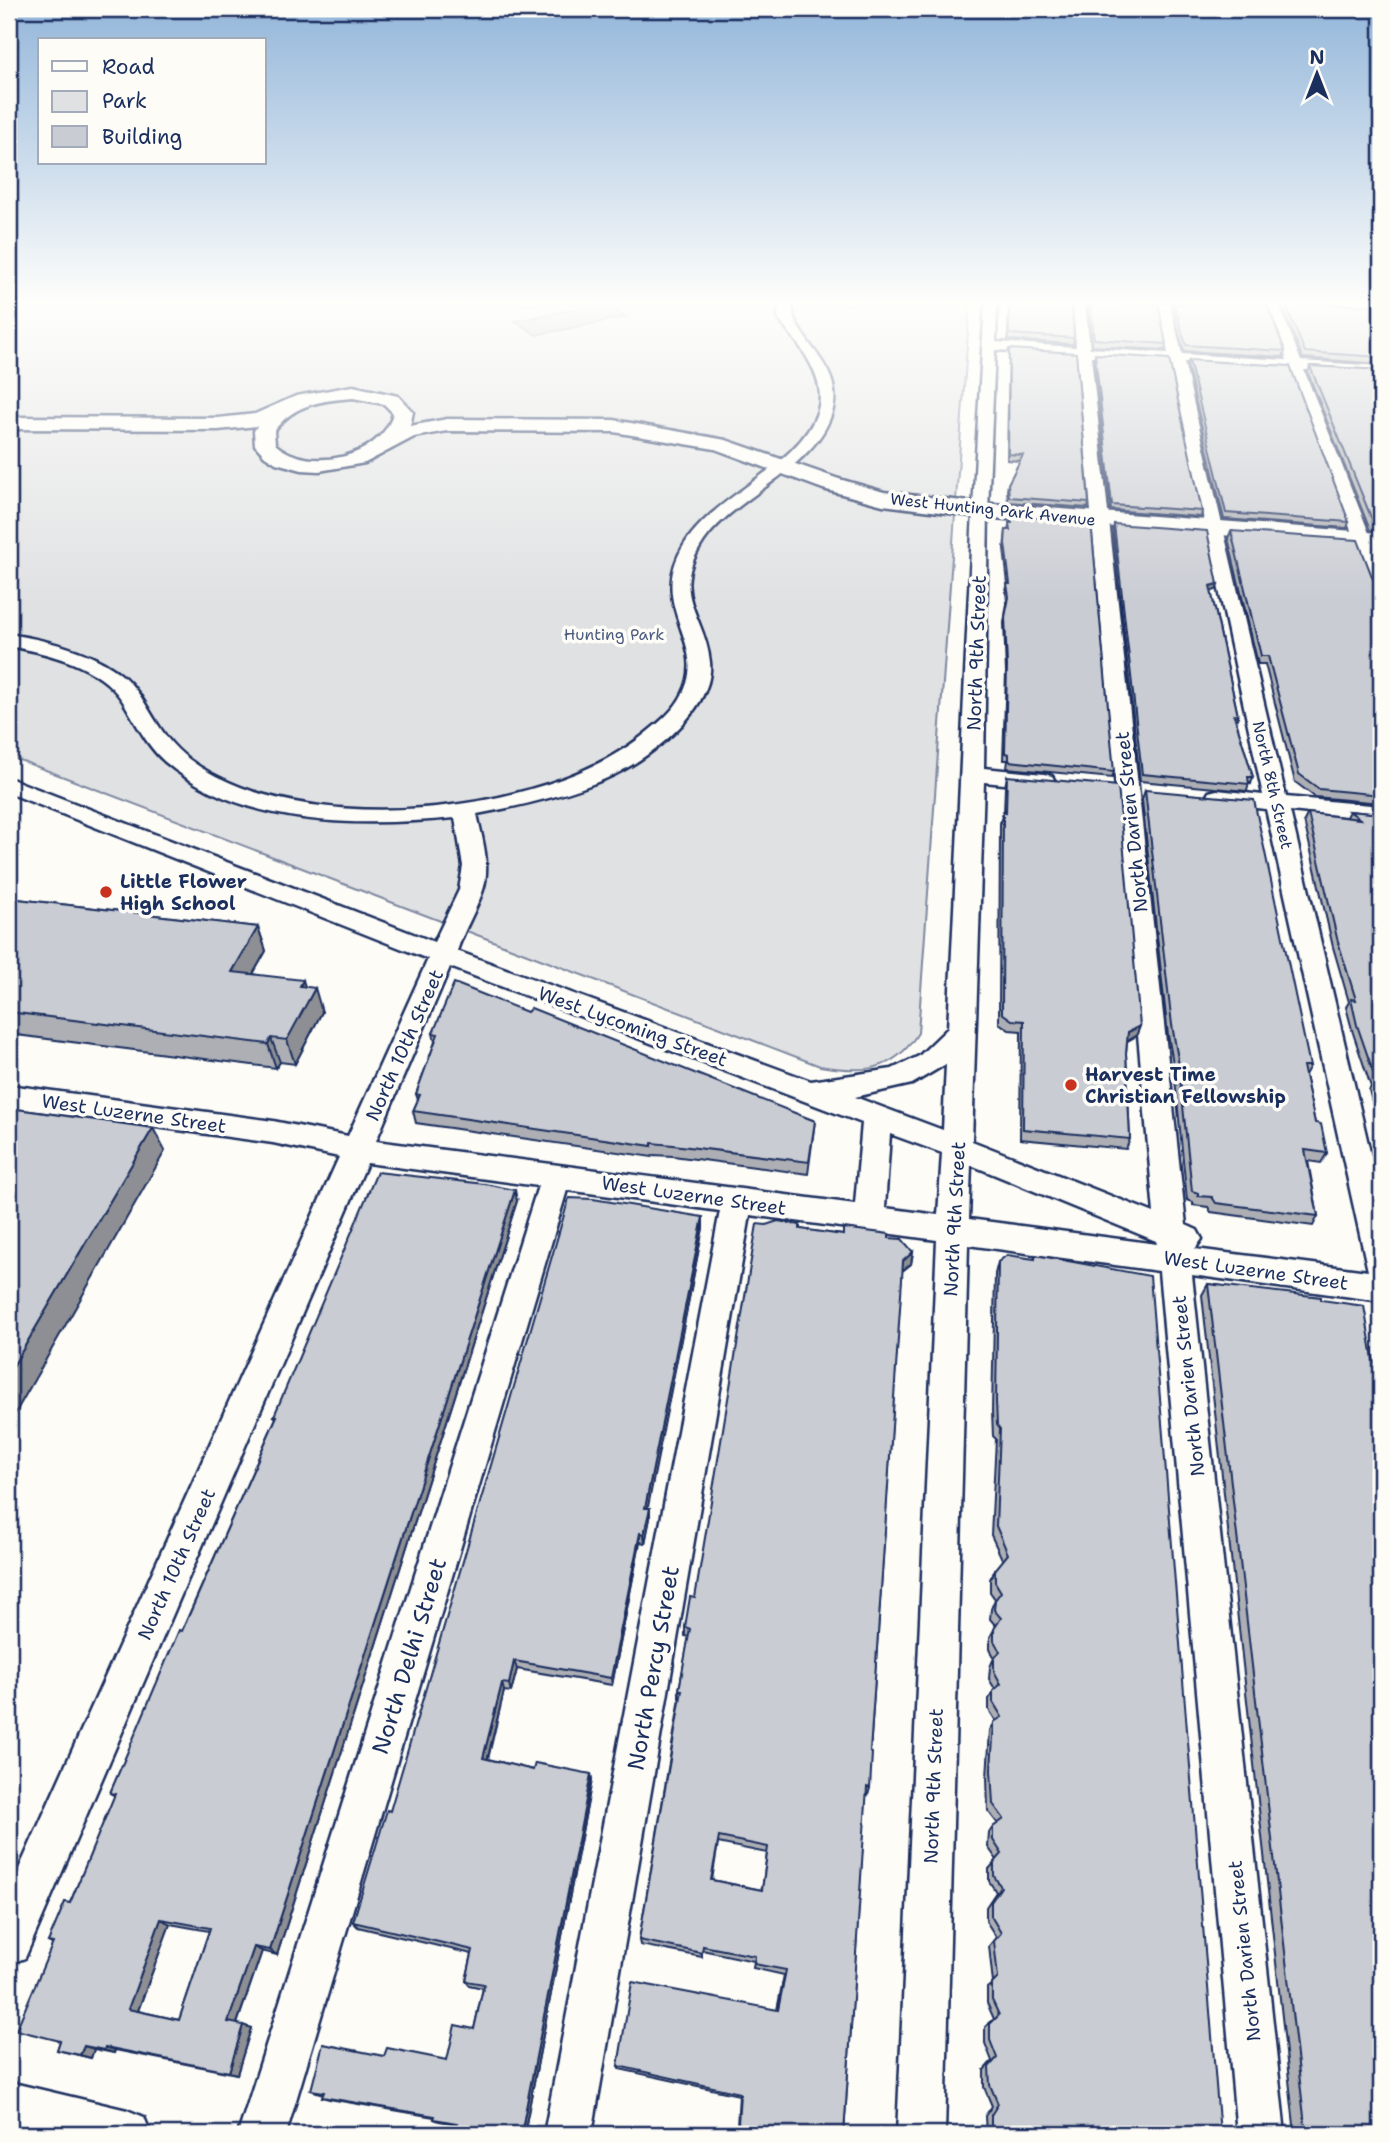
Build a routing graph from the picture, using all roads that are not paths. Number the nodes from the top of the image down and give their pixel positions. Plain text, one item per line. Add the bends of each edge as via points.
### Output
1 (294, 404) edge
2 (395, 404) edge
3 (826, 404) edge
4 (986, 404) edge
5 (1088, 404) edge
6 (1186, 404) edge
7 (1313, 404) edge
8 (403, 412) junction
9 (277, 413) junction
10 (9, 423) edge
11 (218, 424) junction
12 (447, 425) junction
13 (263, 438) junction
14 (392, 440) junction
15 (781, 465) junction
16 (980, 510) junction
17 (1099, 519) junction
18 (1214, 528) junction
19 (1372, 539) edge
20 (1381, 586) edge
21 (9, 640) edge
22 (973, 774) junction
23 (1062, 782) edge
24 (9, 785) edge
25 (1100, 786) edge
26 (1127, 789) junction
27 (1156, 791) edge
28 (1196, 795) edge
29 (1277, 803) junction
30 (464, 811) junction
31 (1381, 813) edge
32 (443, 955) junction
33 (961, 1032) junction
34 (805, 1090) junction
35 (9, 1096) edge
36 (877, 1117) junction
37 (957, 1147) junction
38 (358, 1150) junction
39 (556, 1177) junction
40 (737, 1201) junction
41 (869, 1219) junction
42 (953, 1230) junction
43 (1175, 1247) junction
44 (1381, 1266) edge
45 (1381, 1287) edge
46 (9, 1942) edge
47 (9, 2106) edge
48 (127, 2134) edge
49 (262, 2134) edge
50 (568, 2134) edge
51 (921, 2134) edge
52 (1262, 2134) edge

1 - 9 main road, West Hunting Park Avenue
2 - 8 main road, West Hunting Park Avenue
3 - 15 street via 817,431
4 - 16 street, North 9th Street
5 - 17 street, North Darien Street
6 - 18 street, North 8th Street
7 - 19 street
8 - 12 main road, West Hunting Park Avenue
8 - 14 main road
9 - 11 main road, West Hunting Park Avenue
9 - 13 main road
10 - 11 main road, West Hunting Park Avenue
11 - 13 main road, West Hunting Park Avenue via 252,429
12 - 14 main road, West Hunting Park Avenue via 408,432
12 - 15 main road, West Hunting Park Avenue via 640,429 719,444
13 - 14 main road, West Hunting Park Avenue via 279,457 303,463 359,457
15 - 16 main road, West Hunting Park Avenue via 883,498
15 - 30 street via 714,519 693,543 681,569 684,616 693,632 701,669 693,696 670,724 611,768 509,803
16 - 17 main road, West Hunting Park Avenue
16 - 22 street, North 9th Street
17 - 18 main road, West Hunting Park Avenue
17 - 26 street, North Darien Street
18 - 19 main road, West Hunting Park Avenue
18 - 29 street, North 8th Street
19 - 20 street
21 - 30 street via 78,659 117,682 172,756 226,791 309,813 401,816
22 - 23 street
22 - 33 street, North 9th Street
24 - 32 street, West Lycoming Street
25 - 26 street
26 - 27 street
26 - 43 street, North Darien Street
28 - 29 street
29 - 31 street
29 - 44 street, North 8th Street
30 - 32 street, North 10th Street via 475,866 471,890
32 - 34 street, West Lycoming Street
32 - 38 street, North 10th Street
33 - 34 street via 930,1062 899,1079 863,1087
33 - 37 street, North 9th Street
34 - 36 street, West Lycoming Street
35 - 38 street, West Luzerne Street via 273,1132
36 - 37 street, West Lycoming Street
36 - 41 street
37 - 42 street, North 9th Street
37 - 43 street, West Lycoming Street
38 - 39 street, West Luzerne Street
38 - 46 street, North 10th Street
39 - 40 street, West Luzerne Street
39 - 49 street, North Delhi Street
40 - 41 street, West Luzerne Street
40 - 50 street, North Percy Street
41 - 42 street, West Luzerne Street
42 - 43 street, West Luzerne Street
42 - 51 street, North 9th Street
43 - 45 street, West Luzerne Street via 1256,1270
43 - 52 street, North Darien Street
47 - 48 street

